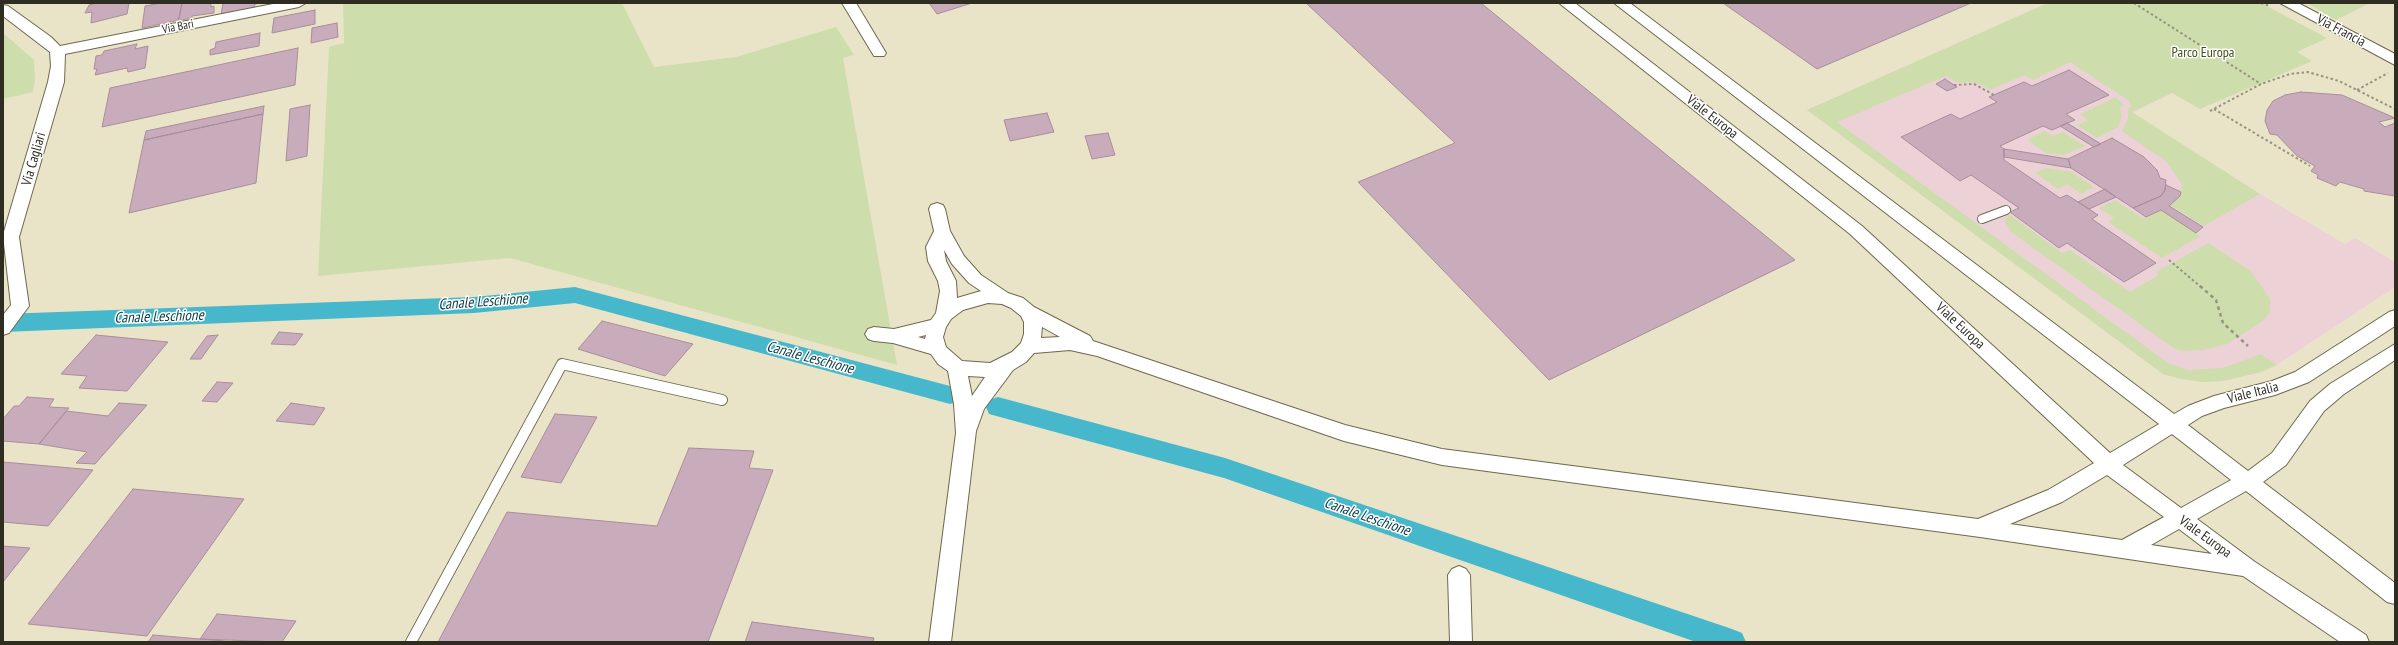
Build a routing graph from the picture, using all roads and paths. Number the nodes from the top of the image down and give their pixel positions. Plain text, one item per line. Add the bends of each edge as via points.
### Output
1 (299, 3) edge
2 (849, 3) edge
3 (1566, 3) edge
4 (1621, 3) edge
5 (2134, 3) edge
6 (2261, 3) edge
7 (2280, 5) edge
8 (3, 9) edge
9 (57, 51) junction
10 (879, 52) dead end
11 (2395, 65) edge
12 (2261, 84) junction
13 (1954, 85) dead end
14 (2357, 90) junction
15 (1994, 95) dead end
16 (2214, 109) junction
17 (2395, 109) edge
18 (2210, 111) dead end
19 (2310, 166) dead end
20 (937, 209) dead end
21 (2006, 210) dead end
22 (1982, 219) dead end
23 (942, 231) junction
24 (2169, 260) dead end
25 (1004, 298) junction
26 (1028, 312) junction
27 (2395, 317) edge
28 (941, 319) junction
29 (3, 328) edge
30 (874, 334) dead end
31 (893, 336) junction
32 (1029, 346) junction
33 (2248, 346) dead end
34 (937, 349) junction
35 (1099, 349) junction
36 (2395, 351) edge
37 (1006, 365) junction
38 (957, 367) junction
39 (722, 400) dead end
40 (2171, 424) junction
41 (966, 433) junction
42 (2108, 464) junction
43 (2246, 482) junction
44 (2180, 519) junction
45 (1980, 528) junction
46 (2125, 549) junction
47 (2248, 568) junction
48 (1459, 575) dead end
49 (2395, 595) edge
50 (411, 642) edge
51 (940, 642) edge
52 (1461, 642) edge
53 (2358, 642) edge

1 - 9 street, Via Bari
2 - 10 street
3 - 42 street, Viale Europa via 1856,230
4 - 40 street
5 - 12 path
6 - 7 path
7 - 11 street, Via Francia
8 - 9 street
9 - 29 street, Via Cagliari via 56,82 11,237 20,306
11 - 14 path
12 - 14 path via 2290,74 2308,72 2339,81
12 - 16 path
13 - 15 path via 1974,84
14 - 17 path
16 - 18 path
16 - 19 path
20 - 23 street
21 - 22 lane
23 - 25 street via 958,260 975,280
23 - 28 street via 935,247 937,260 948,281 950,291
24 - 33 path via 2216,300 2223,323
25 - 26 street via 1017,303
25 - 28 street via 988,296 972,299 957,305
26 - 32 street via 1033,322
26 - 35 street
27 - 40 street, Viale Italia via 2295,380 2275,388 2208,405
28 - 31 street
28 - 34 street via 934,337
30 - 31 street
31 - 34 street
32 - 35 street via 1070,343
32 - 37 street
34 - 38 street via 945,359
35 - 45 street via 1344,433 1442,457
36 - 43 street via 2336,390 2317,406 2279,459
37 - 38 street via 990,370
37 - 41 street via 975,407
38 - 41 street
39 - 50 lane via 562,364
40 - 42 street, Viale Italia
40 - 43 street
41 - 51 street
42 - 44 street, Viale Europa
42 - 45 street, Viale Italia via 2044,502
43 - 44 street
43 - 49 street
44 - 46 street
44 - 47 street, Viale Europa
45 - 46 street
46 - 47 street
47 - 53 street, Viale Europa
48 - 52 street

